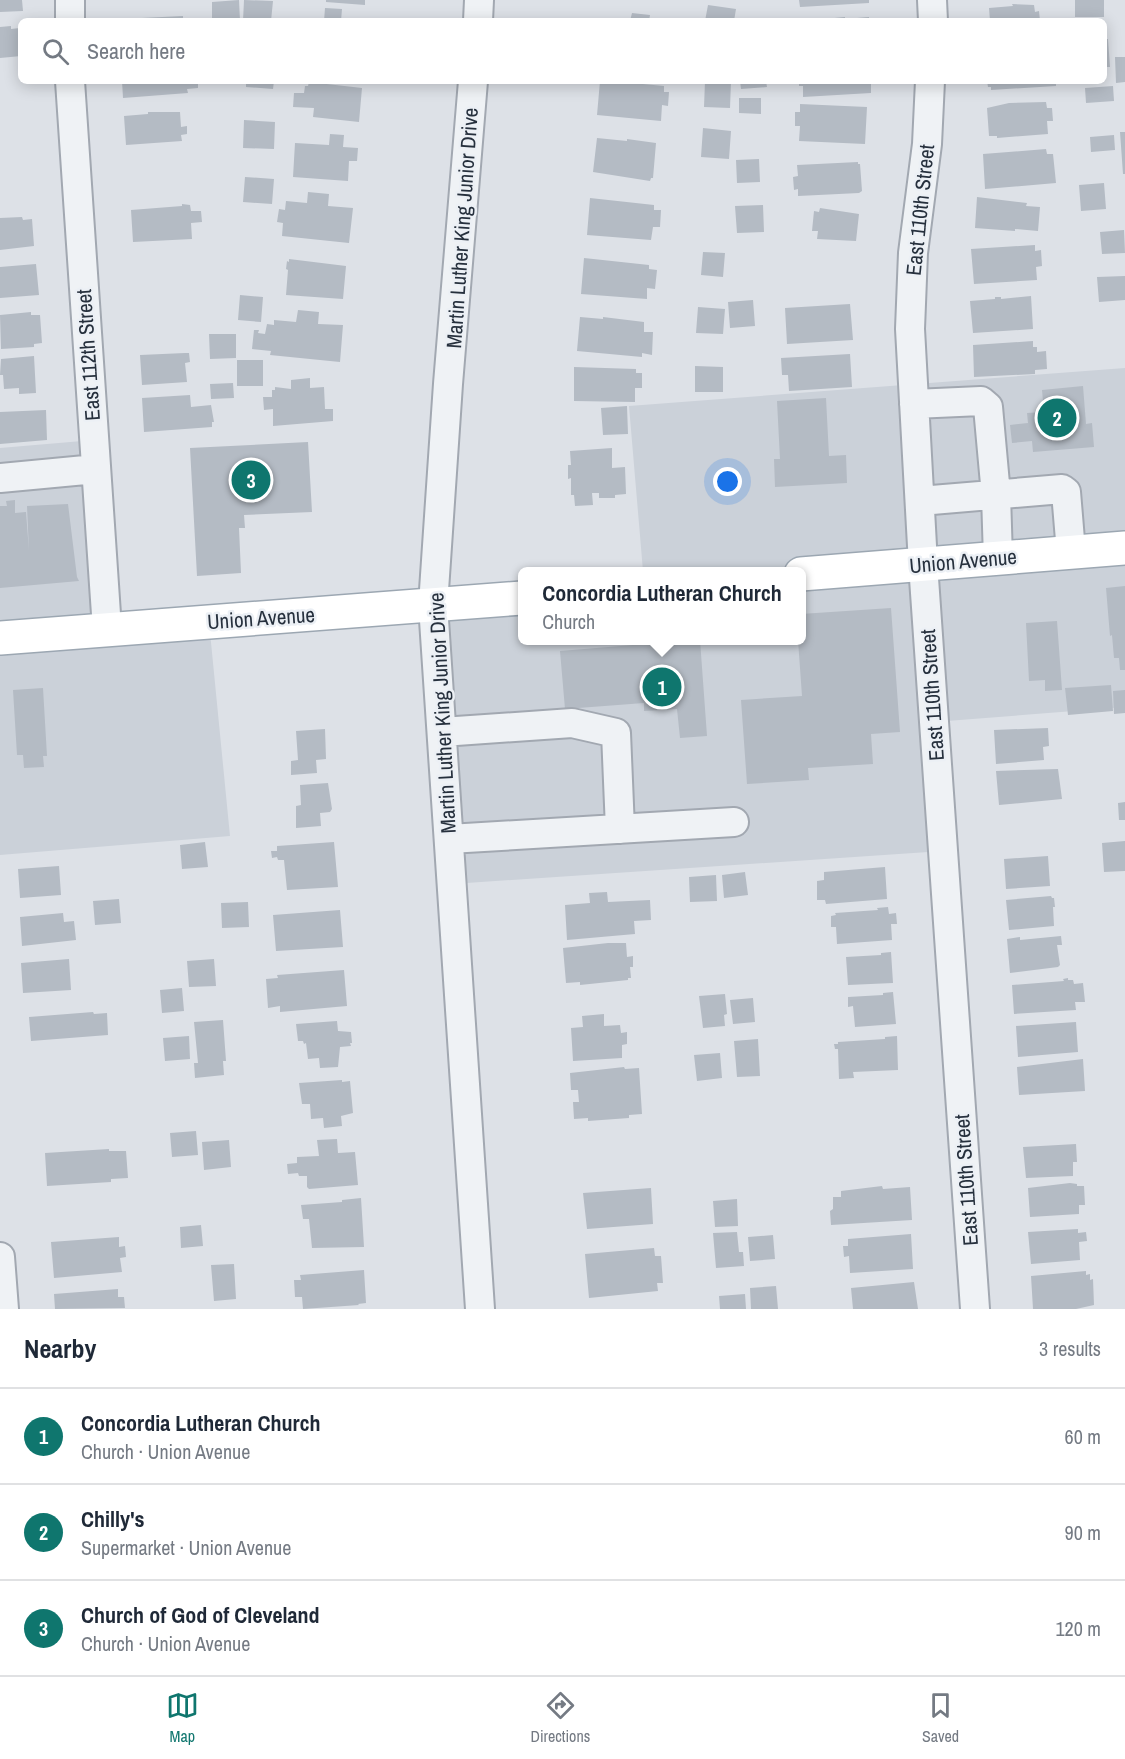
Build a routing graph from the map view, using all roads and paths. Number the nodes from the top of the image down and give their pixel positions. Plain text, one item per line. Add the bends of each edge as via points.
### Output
1 (70, 0) edge
2 (479, 0) edge
3 (932, 0) edge
4 (70, 18) edge
5 (478, 18) edge
6 (933, 18) edge
7 (70, 84) edge
8 (473, 84) edge
9 (930, 84) edge
10 (914, 404) junction
11 (96, 469) junction
12 (0, 478) edge
13 (996, 495) junction
14 (920, 501) junction
15 (1125, 548) edge
16 (1071, 552) junction
17 (998, 558) junction
18 (923, 564) junction
19 (806, 574) edge
20 (518, 598) edge
21 (433, 605) junction
22 (107, 629) junction
23 (0, 638) edge
24 (442, 732) junction
25 (734, 822) dead end
26 (620, 829) junction
27 (449, 839) junction
28 (0, 1257) edge
29 (4, 1309) edge
30 (480, 1309) edge
31 (975, 1309) edge

1 - 4 street
2 - 5 street
3 - 6 street
7 - 11 street, East 112th Street
8 - 21 street, Martin Luther King Junior Drive
9 - 10 street, East 110th Street via 927,144 913,253 910,329
10 - 13 street via 981,401 988,407
10 - 14 street, East 110th Street
11 - 12 street
11 - 22 street, East 112th Street
13 - 14 street
13 - 16 street via 1062,489 1066,492
13 - 17 street
14 - 18 street, East 110th Street
15 - 16 main road, Union Avenue
16 - 17 main road, Union Avenue
17 - 18 main road, Union Avenue
18 - 19 main road, Union Avenue
18 - 31 street, East 110th Street
20 - 21 main road, Union Avenue
21 - 22 main road, Union Avenue
21 - 24 street, Martin Luther King Junior Drive
22 - 23 main road, Union Avenue
24 - 26 street via 572,723 616,733
24 - 27 street, Martin Luther King Junior Drive
25 - 26 street
26 - 27 street
27 - 30 street, Martin Luther King Junior Drive
28 - 29 street

